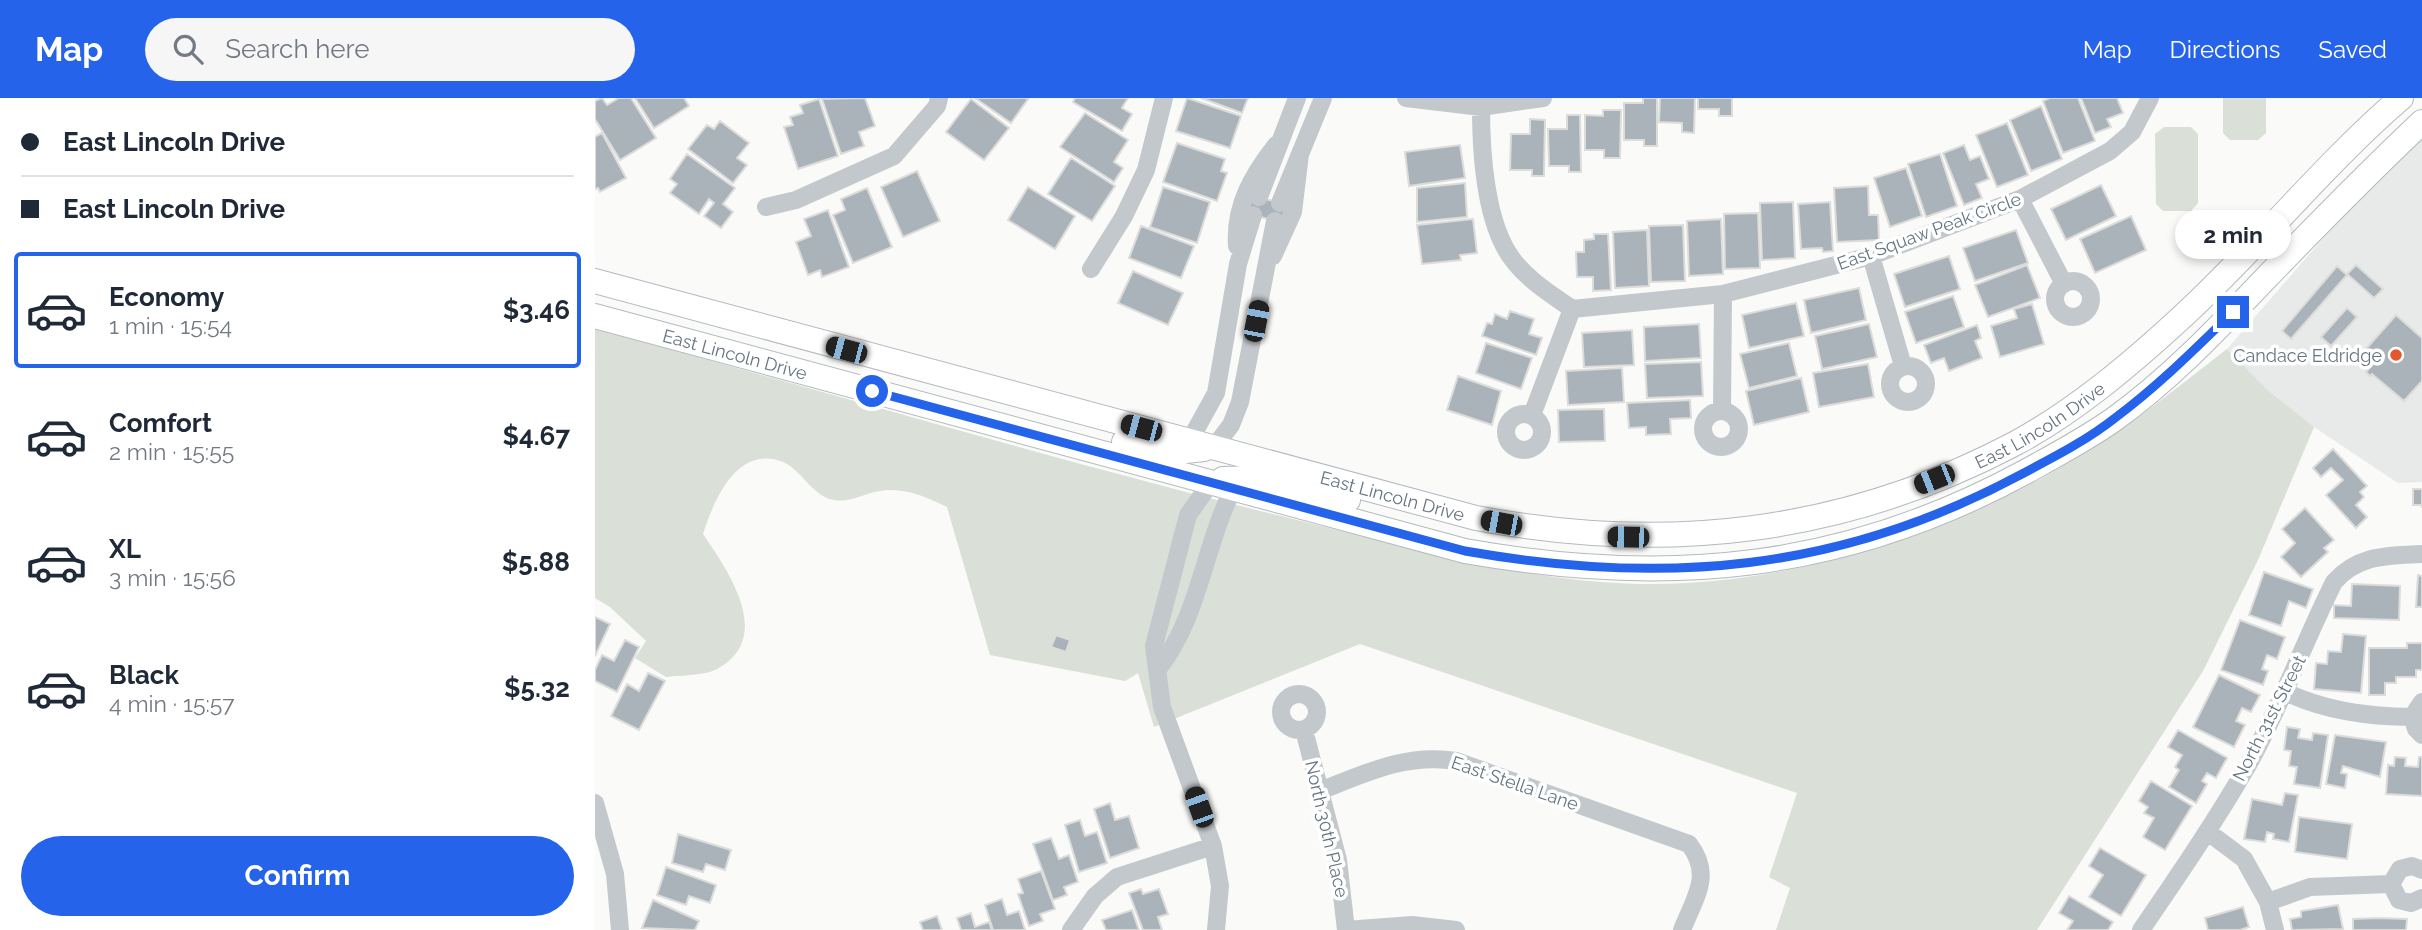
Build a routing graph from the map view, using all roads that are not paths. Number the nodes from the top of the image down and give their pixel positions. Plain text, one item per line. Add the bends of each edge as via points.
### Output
1 (939, 98) edge
2 (1164, 98) edge
3 (1297, 98) edge
4 (1323, 98) edge
5 (1406, 98) edge
6 (1543, 98) edge
7 (2150, 98) edge
8 (2401, 98) edge
9 (1481, 107) junction
10 (2422, 122) edge
11 (1276, 145) junction
12 (1300, 154) junction
13 (1259, 197) dead end
14 (2020, 199) junction
15 (1280, 203) dead end
16 (766, 207) dead end
17 (1253, 215) dead end
18 (1275, 221) dead end
19 (1871, 256) junction
20 (1238, 264) junction
21 (1266, 268) junction
22 (1091, 269) dead end
23 (595, 281) edge
24 (2064, 284) dead end
25 (1723, 294) junction
26 (1572, 309) junction
27 (595, 316) edge
28 (1903, 366) dead end
29 (898, 397) junction
30 (1722, 411) dead end
31 (1532, 415) dead end
32 (1190, 440) junction
33 (1215, 446) junction
34 (1222, 486) junction
35 (1330, 496) junction
36 (1379, 509) junction
37 (2422, 554) edge
38 (1158, 669) junction
39 (2285, 692) junction
40 (2417, 710) edge
41 (1304, 730) dead end
42 (2422, 734) edge
43 (1320, 791) junction
44 (595, 803) edge
45 (2208, 832) junction
46 (1213, 846) junction
47 (2422, 870) edge
48 (2391, 884) junction
49 (2422, 898) edge
50 (2268, 902) junction
51 (620, 930) edge
52 (1071, 930) edge
53 (1216, 930) edge
54 (1346, 930) edge
55 (1456, 930) edge
56 (1682, 930) edge
57 (2141, 930) edge
58 (2275, 930) edge

1 - 16 street via 894,156 796,200
2 - 22 street via 1146,170
3 - 11 street
4 - 12 street
5 - 9 street
6 - 9 street
7 - 14 street, East Squaw Peak Circle via 2132,132 2110,151
8 - 36 main road, East Lincoln Drive via 2354,139 2185,314 2125,368 2017,442 1959,469 1883,499 1816,518 1741,531 1662,537 1552,532 1476,518
9 - 26 street via 1485,176 1498,231 1519,267
10 - 36 main road, East Lincoln Drive via 2180,365 2113,420 1986,493 1909,525 1744,565 1646,570 1565,567 1465,551
11 - 13 street
11 - 20 street via 1252,175 1245,195 1236,236
12 - 15 street
12 - 21 street via 1293,212
14 - 19 street, East Squaw Peak Circle
14 - 24 street
17 - 20 street
18 - 21 street
19 - 25 street, East Squaw Peak Circle
19 - 28 street
20 - 32 street via 1216,393
21 - 33 street via 1240,402 1231,425
23 - 32 main road, East Lincoln Drive
25 - 26 street, East Squaw Peak Circle
25 - 30 street
26 - 31 street
27 - 29 main road, East Lincoln Drive
29 - 33 main road via 962,400 1167,453
29 - 34 main road, East Lincoln Drive
32 - 33 main road, East Lincoln Drive
33 - 35 main road, East Lincoln Drive
34 - 35 main road via 1228,477 1261,478
34 - 38 street via 1219,517 1195,595 1172,652
34 - 38 street via 1188,515 1154,646
35 - 36 main road, East Lincoln Drive
35 - 36 main road, East Lincoln Drive
37 - 39 street, North 31st Street via 2376,557 2344,571 2329,591
38 - 46 street via 1162,707
39 - 40 street via 2313,705 2350,713
39 - 45 street, North 31st Street
40 - 42 street via 2416,729
41 - 43 street, North 30th Place
43 - 54 street, North 30th Place via 1342,885
43 - 56 street, East Stella Lane via 1415,758 1456,761 1689,844 1701,859 1703,876
44 - 51 street via 615,874
45 - 50 street via 2244,859
45 - 57 street, North 31st Street
46 - 52 street via 1117,877 1095,896
46 - 53 street via 1220,886
47 - 48 street via 2405,866 2395,873
48 - 49 street via 2395,895 2405,902
48 - 50 street via 2310,887
50 - 58 street
54 - 55 street via 1412,925

